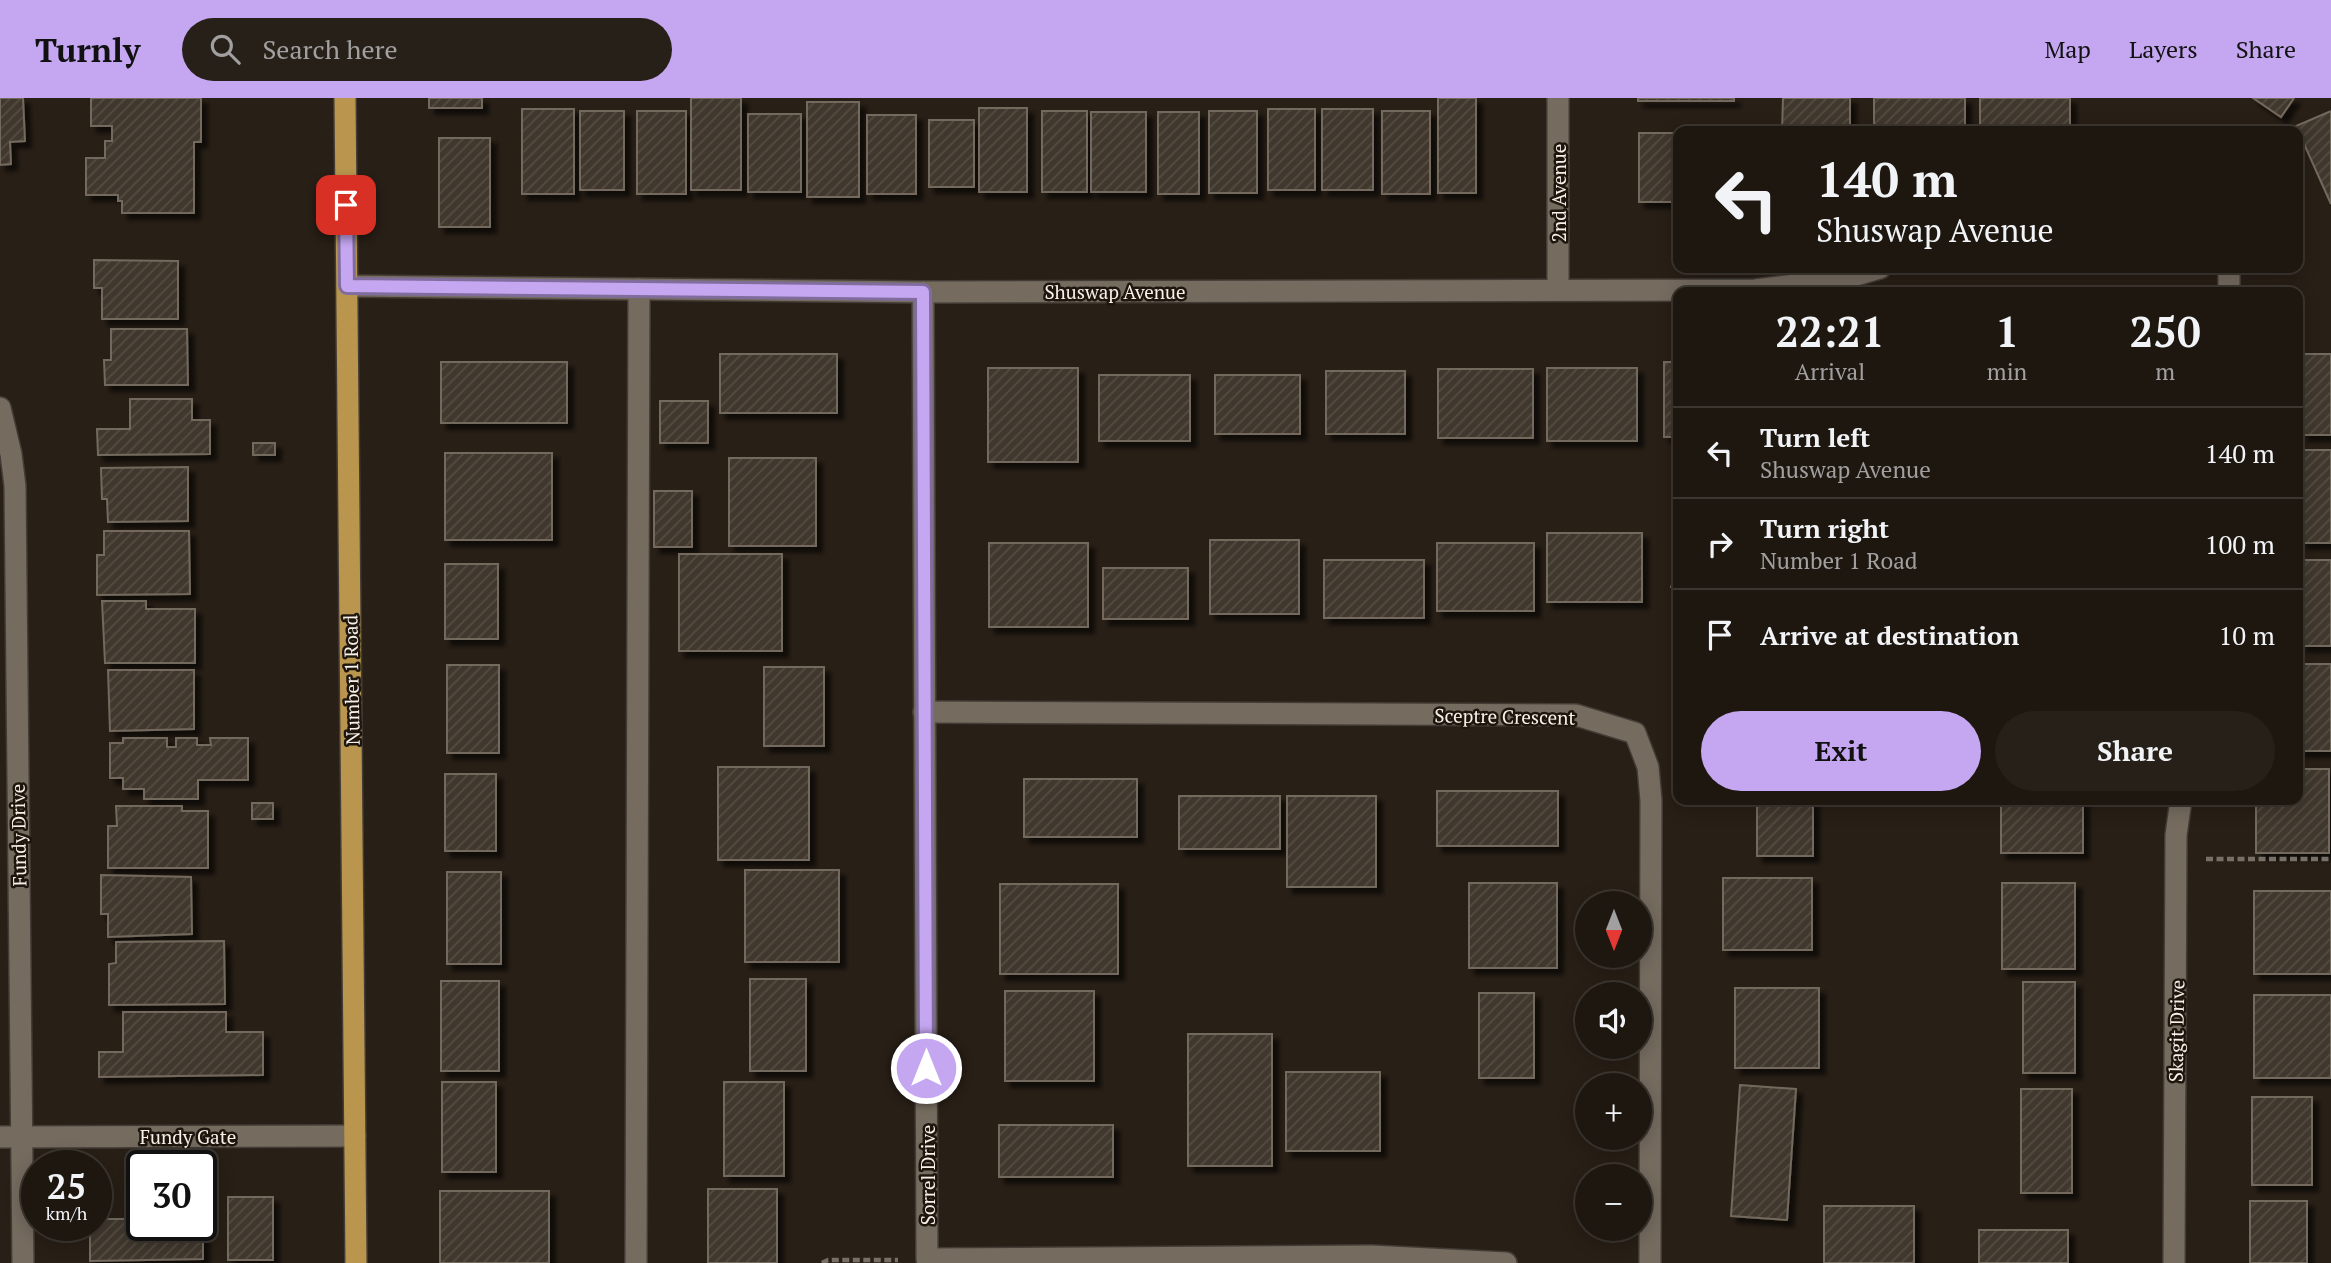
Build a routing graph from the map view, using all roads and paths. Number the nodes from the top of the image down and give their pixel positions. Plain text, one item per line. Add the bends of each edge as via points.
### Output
1 (345, 98) edge
2 (1558, 98) edge
3 (1863, 273) edge
4 (347, 286) junction
5 (1779, 287) edge
6 (639, 289) junction
7 (1558, 289) junction
8 (1673, 290) edge
9 (923, 292) junction
10 (0, 408) edge
11 (9, 689) edge
12 (924, 712) junction
13 (2180, 805) edge
14 (2202, 859) dead end
15 (2331, 859) edge
16 (22, 1136) junction
17 (355, 1136) junction
18 (0, 1137) edge
19 (927, 1259) junction
20 (23, 1263) edge
21 (356, 1263) edge
22 (636, 1263) edge
23 (822, 1263) edge
24 (1506, 1263) edge
25 (1650, 1263) edge
26 (2174, 1263) edge

1 - 4 main road, Number 1 Road
2 - 7 street, 2nd Avenue
3 - 5 street, Shuswap Avenue
4 - 6 street, Shuswap Avenue
4 - 17 main road, Number 1 Road
6 - 9 street, Shuswap Avenue
6 - 22 street
7 - 8 street, Shuswap Avenue
7 - 9 street, Shuswap Avenue
9 - 12 street, Sorrel Drive
10 - 11 street, Fundy Drive via 15,486
11 - 16 street, Fundy Drive
12 - 19 street, Sorrel Drive
12 - 25 street, Sceptre Crescent via 1576,715 1635,733 1648,767 1651,800
13 - 26 street, Skagit Drive via 2176,835
14 - 15 path
16 - 17 street, Fundy Gate
16 - 18 street, Fundy Gate
16 - 20 street, Fundy Drive
17 - 21 main road, Number 1 Road
19 - 23 path
19 - 24 street via 1372,1256

